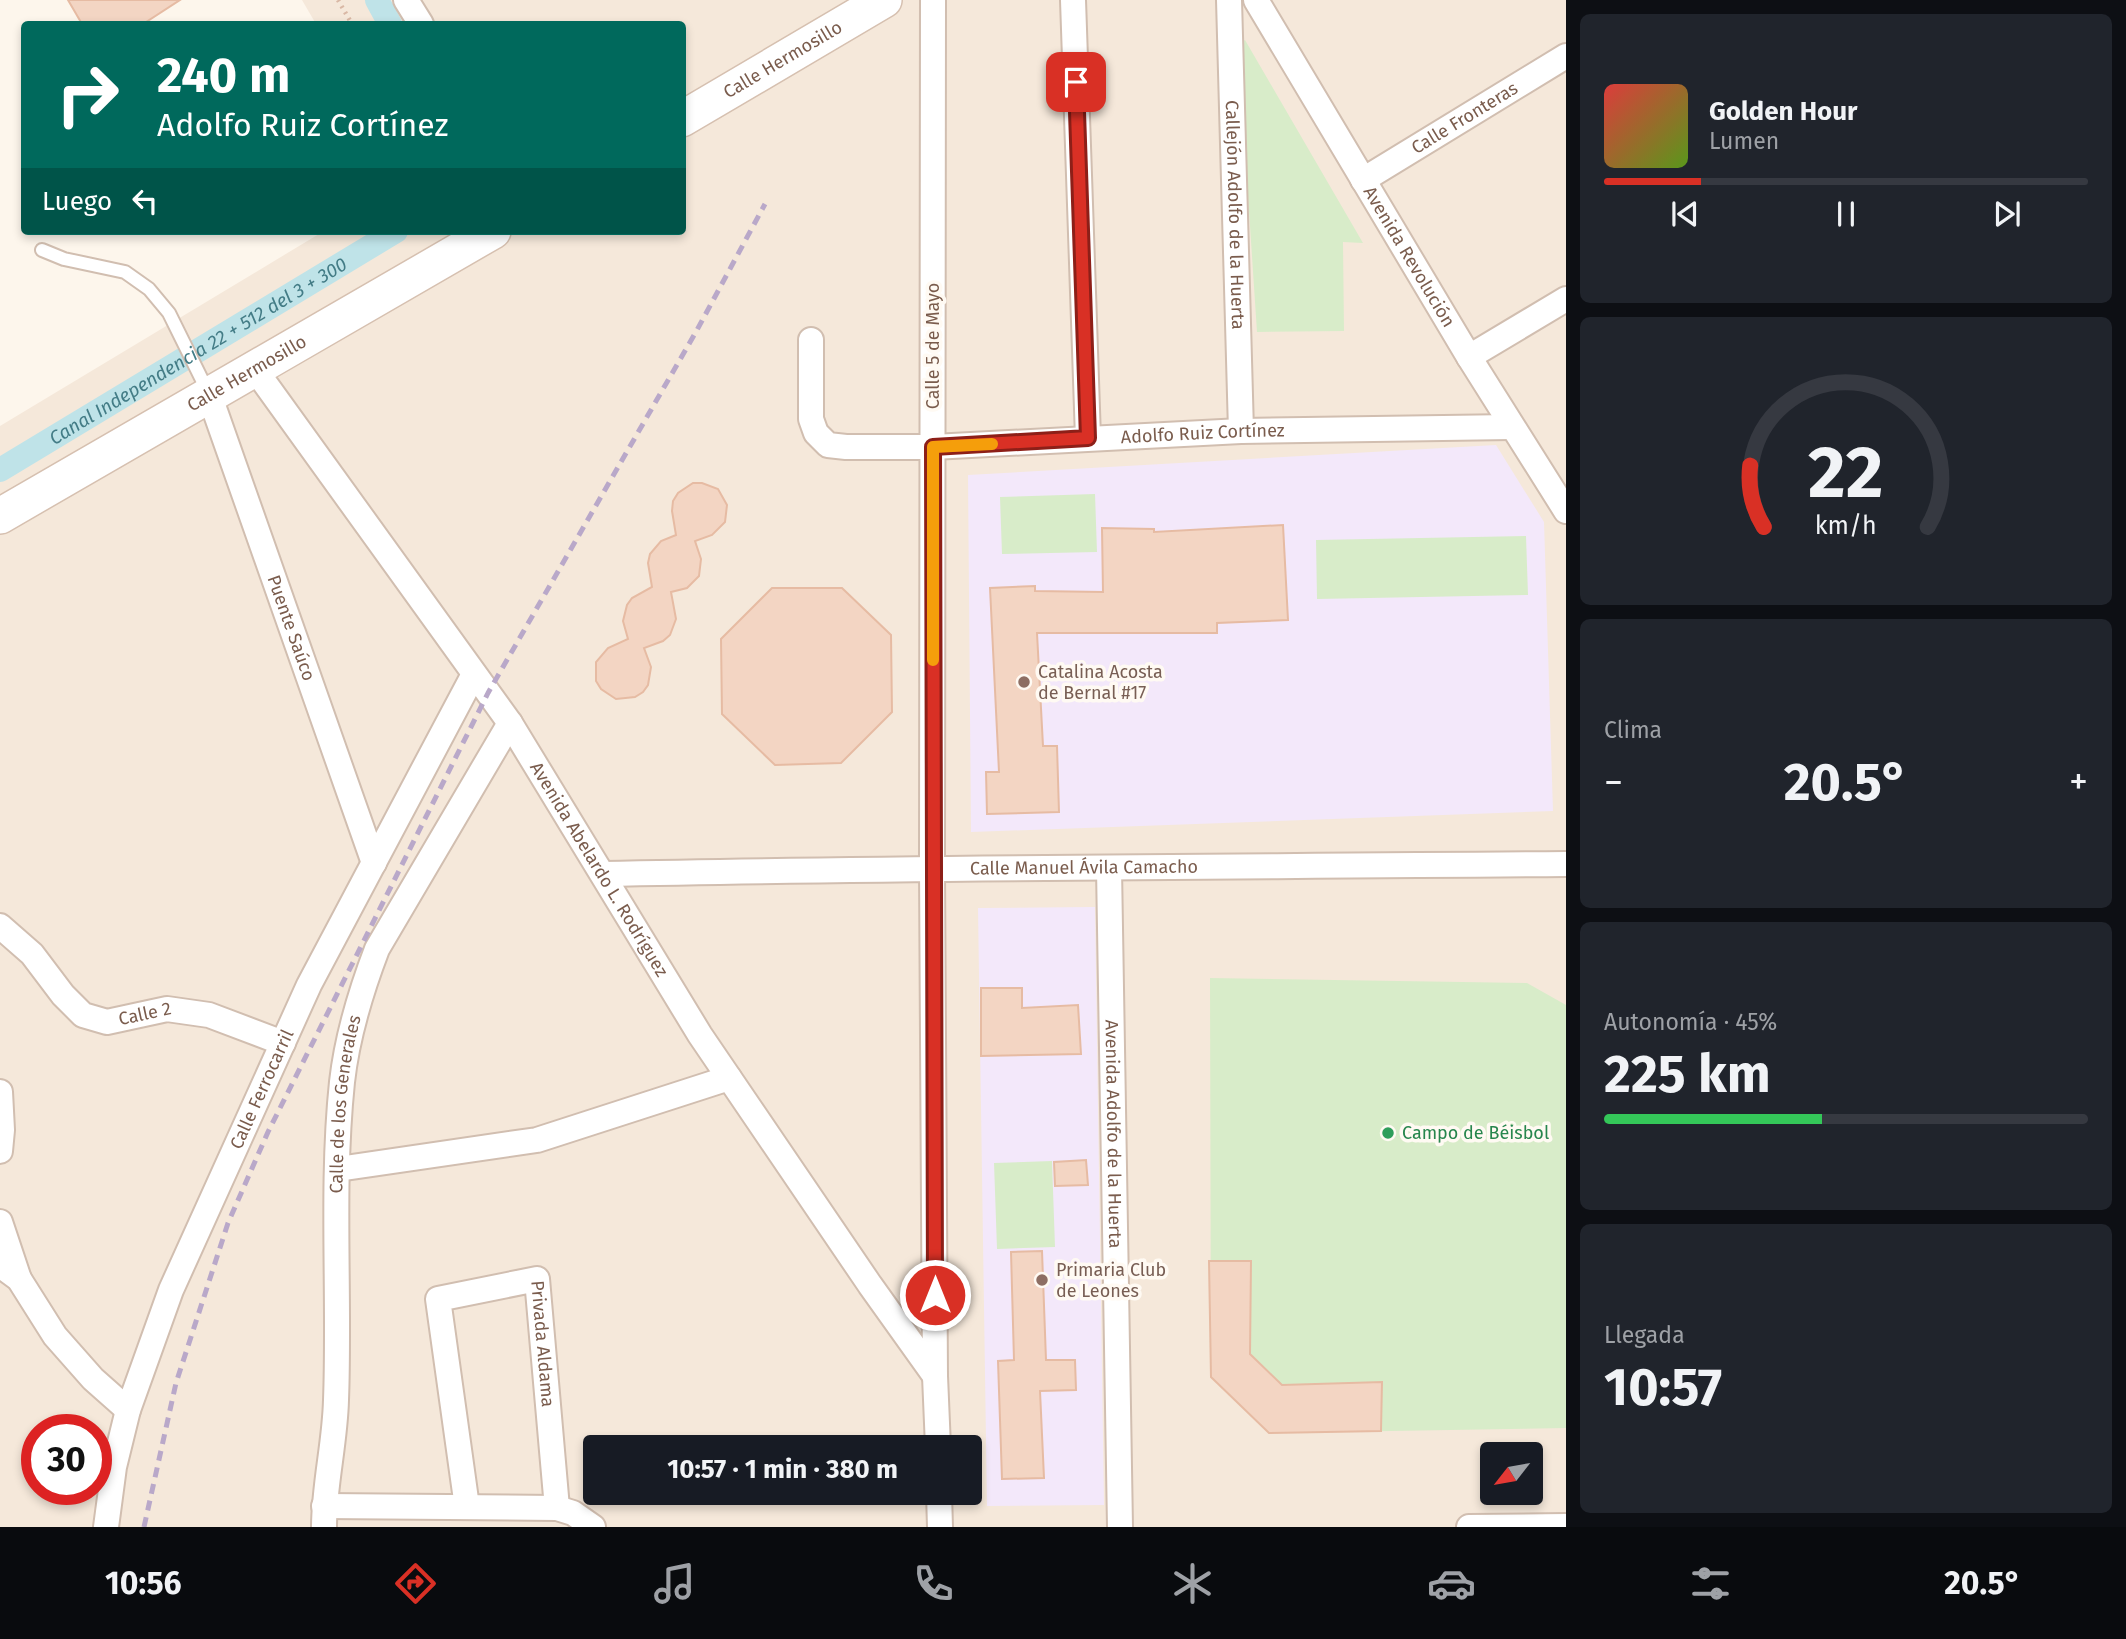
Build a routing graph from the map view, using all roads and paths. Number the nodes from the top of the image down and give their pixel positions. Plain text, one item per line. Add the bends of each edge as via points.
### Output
1 (338, 0) edge
2 (406, 0) edge
3 (884, 0) edge
4 (933, 0) edge
5 (1073, 0) edge
6 (1229, 0) edge
7 (1256, 0) edge
8 (350, 21) edge
9 (419, 21) edge
10 (1566, 56) edge
11 (686, 117) edge
12 (1363, 180) junction
13 (479, 235) edge
14 (42, 250) dead end
15 (1566, 299) edge
16 (811, 340) dead end
17 (1469, 356) junction
18 (254, 368) junction
19 (209, 393) junction
20 (1512, 427) junction
21 (1241, 431) junction
22 (1088, 438) junction
23 (933, 447) junction
24 (1566, 511) edge
25 (0, 516) edge
26 (474, 674) junction
27 (510, 723) junction
28 (374, 863) junction
29 (1566, 864) edge
30 (932, 867) junction
31 (1110, 868) junction
32 (603, 874) junction
33 (0, 926) edge
34 (283, 1043) junction
35 (729, 1078) junction
36 (0, 1092) edge
37 (0, 1152) edge
38 (338, 1169) junction
39 (0, 1222) edge
40 (10, 1272) edge
41 (935, 1376) junction
42 (128, 1410) junction
43 (937, 1435) edge
44 (939, 1505) edge
45 (467, 1507) junction
46 (557, 1508) junction
47 (324, 1516) edge
48 (1566, 1526) edge
49 (106, 1527) edge
50 (593, 1527) edge
51 (940, 1527) edge
52 (1120, 1527) edge
53 (1469, 1527) edge

1 - 8 path
2 - 9 street
3 - 11 street, Calle Hermosillo
4 - 23 street, Calle 5 de Mayo
5 - 22 street
6 - 21 street, Callejón Adolfo de la Huerta
7 - 12 street, Avenida Revolución
10 - 12 street, Calle Fronteras
12 - 17 street, Avenida Revolución
13 - 18 street, Calle Hermosillo
14 - 19 lane via 125,272 149,289 169,313
15 - 17 street
16 - 23 street, Adolfo Ruiz Cortínez via 811,419 828,445
17 - 20 street, Avenida Revolución
18 - 19 street, Calle Hermosillo
18 - 26 street, Avenida Abelardo L. Rodríguez
19 - 25 street, Calle Hermosillo
19 - 28 street, Puente Saúco
20 - 21 street, Adolfo Ruiz Cortínez
20 - 24 street, Avenida Revolución
21 - 22 street, Adolfo Ruiz Cortínez
22 - 23 street, Adolfo Ruiz Cortínez
23 - 30 street, Calle 5 de Mayo
26 - 27 street, Avenida Abelardo L. Rodríguez
26 - 28 street, Calle Ferrocarril
27 - 32 street, Avenida Abelardo L. Rodríguez
27 - 38 street, Calle de los Generales via 377,949 363,986 342,1081
28 - 34 street, Calle Ferrocarril
29 - 31 street, Calle Manuel Ávila Camacho
30 - 31 street, Calle Manuel Ávila Camacho
30 - 32 street, Calle Manuel Ávila Camacho
30 - 41 street, Calle 5 de Mayo
31 - 52 street, Avenida Adolfo de la Huerta
32 - 35 street, Avenida Abelardo L. Rodríguez
33 - 34 street, Calle 2 via 32,954 83,1015 107,1022 167,1009 209,1015
34 - 42 street, Calle Ferrocarril via 171,1290
35 - 38 street via 537,1140
35 - 41 street, Avenida Abelardo L. Rodríguez
36 - 37 street
38 - 47 street, Calle de los Generales via 336,1400
39 - 40 street
40 - 42 street via 55,1336
41 - 43 street, Calle 5 de Mayo
42 - 49 street, Calle Ferrocarril
44 - 51 street
45 - 46 street
45 - 46 street, Privada Aldama via 438,1298 537,1279
45 - 47 street
46 - 50 street
48 - 53 street

